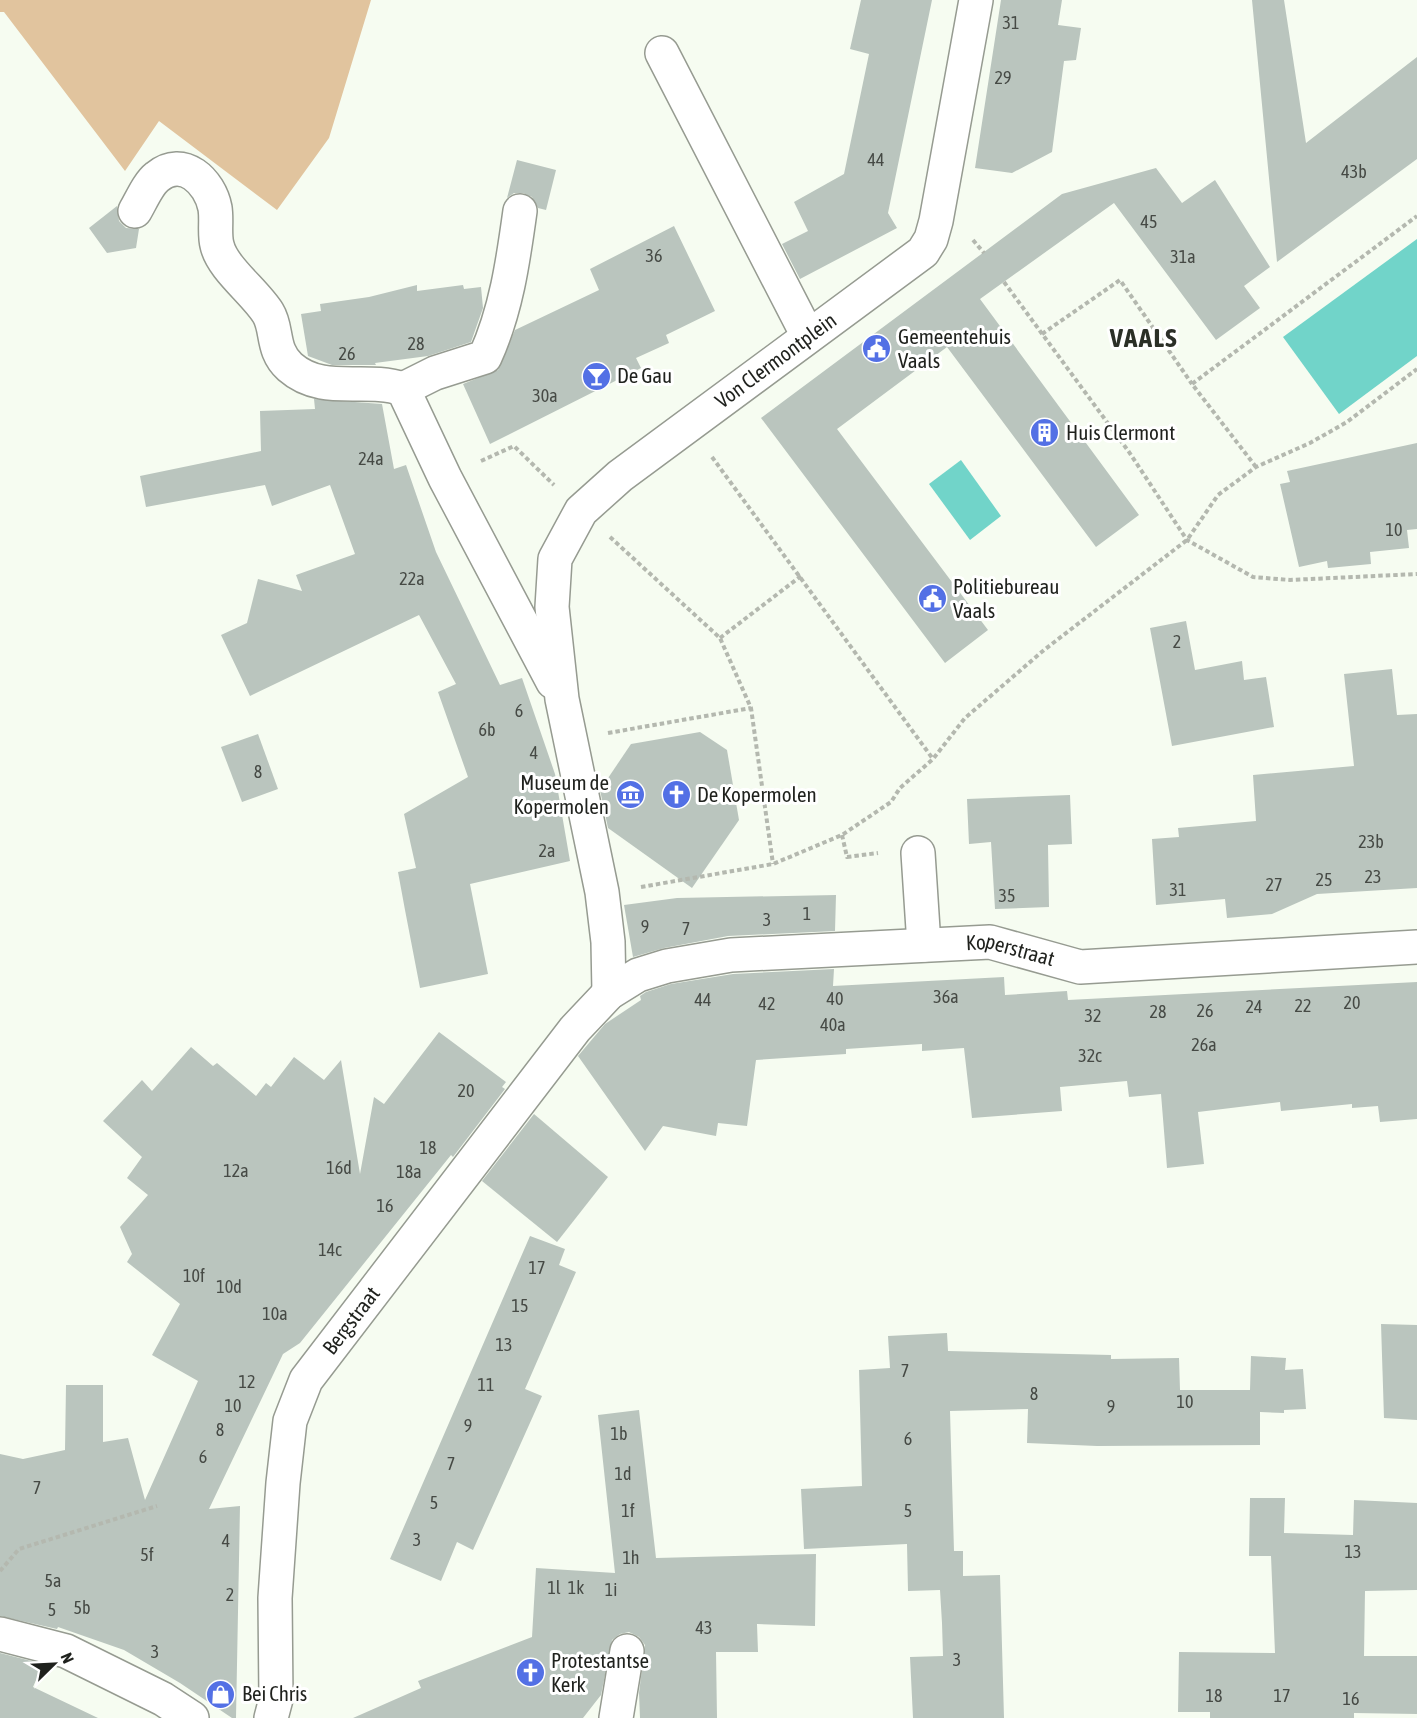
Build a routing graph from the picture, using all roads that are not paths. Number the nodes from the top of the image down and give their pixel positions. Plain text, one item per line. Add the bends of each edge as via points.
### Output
1 (976, 0) edge
2 (662, 53) dead end
3 (135, 211) dead end
4 (520, 211) dead end
5 (808, 336) junction
6 (403, 389) junction
7 (562, 699) junction
8 (918, 853) road end
9 (924, 945) junction
10 (1417, 947) edge
11 (609, 993) junction
12 (0, 1634) edge
13 (627, 1651) dead end
14 (192, 1718) edge
15 (271, 1718) edge
16 (615, 1718) edge

1 - 5 street, Von Clermontplein via 932,239 923,252
2 - 5 street
3 - 6 street via 156,177 174,168 188,170 203,182 215,206 216,243 224,261 270,316 274,343 288,366 309,381 344,386 388,384
4 - 6 street via 499,326 484,357 435,373
5 - 7 street, Von Clermontplein via 620,476 581,511 555,559 552,607
6 - 7 street, Von Clermontplein via 445,478
7 - 11 street, Von Clermontplein via 602,892
8 - 9 street
9 - 10 street, Koperstraat via 990,942 1080,967
9 - 11 street, Koperstraat via 731,955 638,975
11 - 15 street, Bergstraat via 576,1029 306,1380 290,1421 284,1473 275,1598 276,1699
12 - 14 street via 66,1651 163,1699
13 - 16 street

